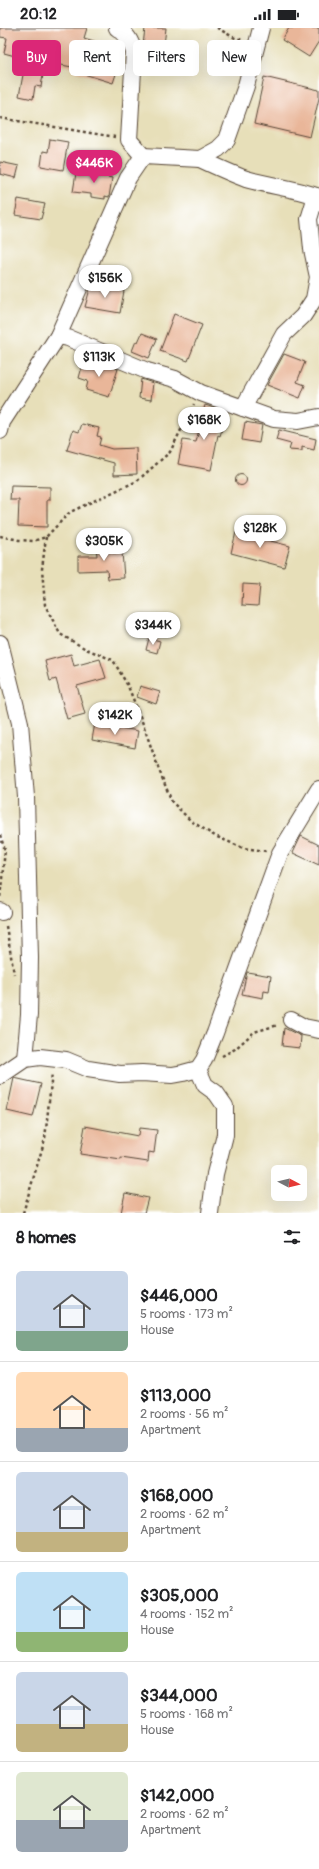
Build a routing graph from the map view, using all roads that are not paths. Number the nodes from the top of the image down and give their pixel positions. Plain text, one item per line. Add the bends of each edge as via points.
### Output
1 (122, 29) edge
2 (259, 35) edge
3 (143, 156) junction
4 (200, 159) junction
5 (317, 196) edge
6 (58, 336) junction
7 (243, 408) junction
8 (319, 417) edge
9 (0, 432) edge
10 (0, 643) edge
11 (6, 692) edge
12 (319, 789) edge
13 (292, 1020) road end
14 (319, 1030) edge
15 (25, 1059) junction
16 (201, 1065) junction
17 (0, 1076) edge
18 (210, 1213) edge

1 - 3 street via 134,52 129,140
2 - 4 street via 246,86 227,140 218,149
3 - 4 street
3 - 6 street via 128,178
4 - 5 street via 247,179
5 - 7 street via 309,219 318,277 314,298 303,316 284,334
6 - 7 street via 147,371 175,379 201,393
6 - 9 street via 2,422
7 - 8 street via 274,419 298,421
10 - 11 street
11 - 15 street via 20,723 26,797 30,965
12 - 16 street via 280,853
13 - 14 street via 304,1027
15 - 16 street via 40,1057 66,1060 88,1069 120,1074 172,1075
15 - 17 street
16 - 18 street via 205,1085 216,1093 225,1106 225,1135 215,1174

